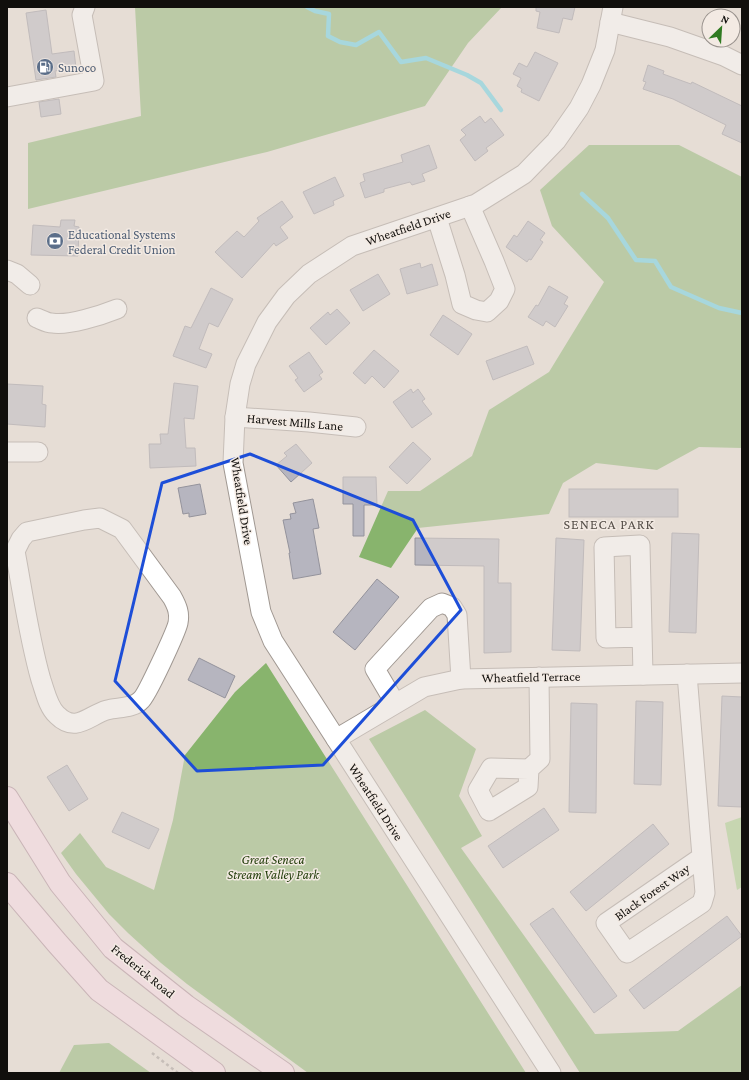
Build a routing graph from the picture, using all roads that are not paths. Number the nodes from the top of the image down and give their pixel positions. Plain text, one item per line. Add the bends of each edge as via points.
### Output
1 (85, 7) edge
2 (612, 15) edge
3 (742, 65) edge
4 (7, 97) edge
5 (470, 206) junction
6 (437, 218) junction
7 (7, 270) edge
8 (30, 285) dead end
9 (117, 309) dead end
10 (37, 318) dead end
11 (235, 418) junction
12 (356, 427) dead end
13 (7, 452) edge
14 (38, 452) dead end
15 (11, 552) edge
16 (642, 637) junction
17 (742, 673) edge
18 (687, 674) junction
19 (644, 675) junction
20 (538, 677) junction
21 (461, 679) junction
22 (395, 703) junction
23 (336, 739) junction
24 (529, 769) dead end
25 (7, 798) edge
26 (702, 857) junction
27 (7, 884) edge
28 (214, 1073) edge
29 (283, 1073) edge
30 (551, 1073) edge

1 - 4 street via 82,15 94,81
2 - 3 street
2 - 5 street, Wheatfield Drive via 605,50 591,85 579,108 556,141 524,174
5 - 6 street, Wheatfield Drive
5 - 6 street via 505,289 499,301 487,312 462,304
6 - 11 street, Wheatfield Drive via 352,246 309,274 286,296 267,322 246,364
7 - 8 street via 17,274
9 - 10 street via 100,316 64,323 52,323
11 - 12 street, Harvest Mills Lane
11 - 23 street, Wheatfield Drive via 234,463 260,612 272,641
13 - 14 street
15 - 15 street via 46,697 56,715 67,722 81,722 106,710 131,706 141,700 178,625 178,608 122,529 100,518 84,520 27,532
16 - 16 street via 640,545 604,547 606,638
16 - 19 street
17 - 18 street, Wheatfield Terrace
18 - 19 street, Wheatfield Terrace
18 - 26 street, Black Forest Way
19 - 20 street, Wheatfield Terrace
20 - 21 street, Wheatfield Terrace
20 - 24 street via 540,759
21 - 22 street, Wheatfield Terrace via 424,687
21 - 22 street via 457,615 452,607 442,603 431,608 375,669
22 - 23 street, Wheatfield Terrace
23 - 30 street, Wheatfield Drive
25 - 29 main road, Frederick Road via 60,883 113,948 186,1006
26 - 26 street, Black Forest Way via 705,893 702,903 627,953 606,923
27 - 28 main road via 99,990

